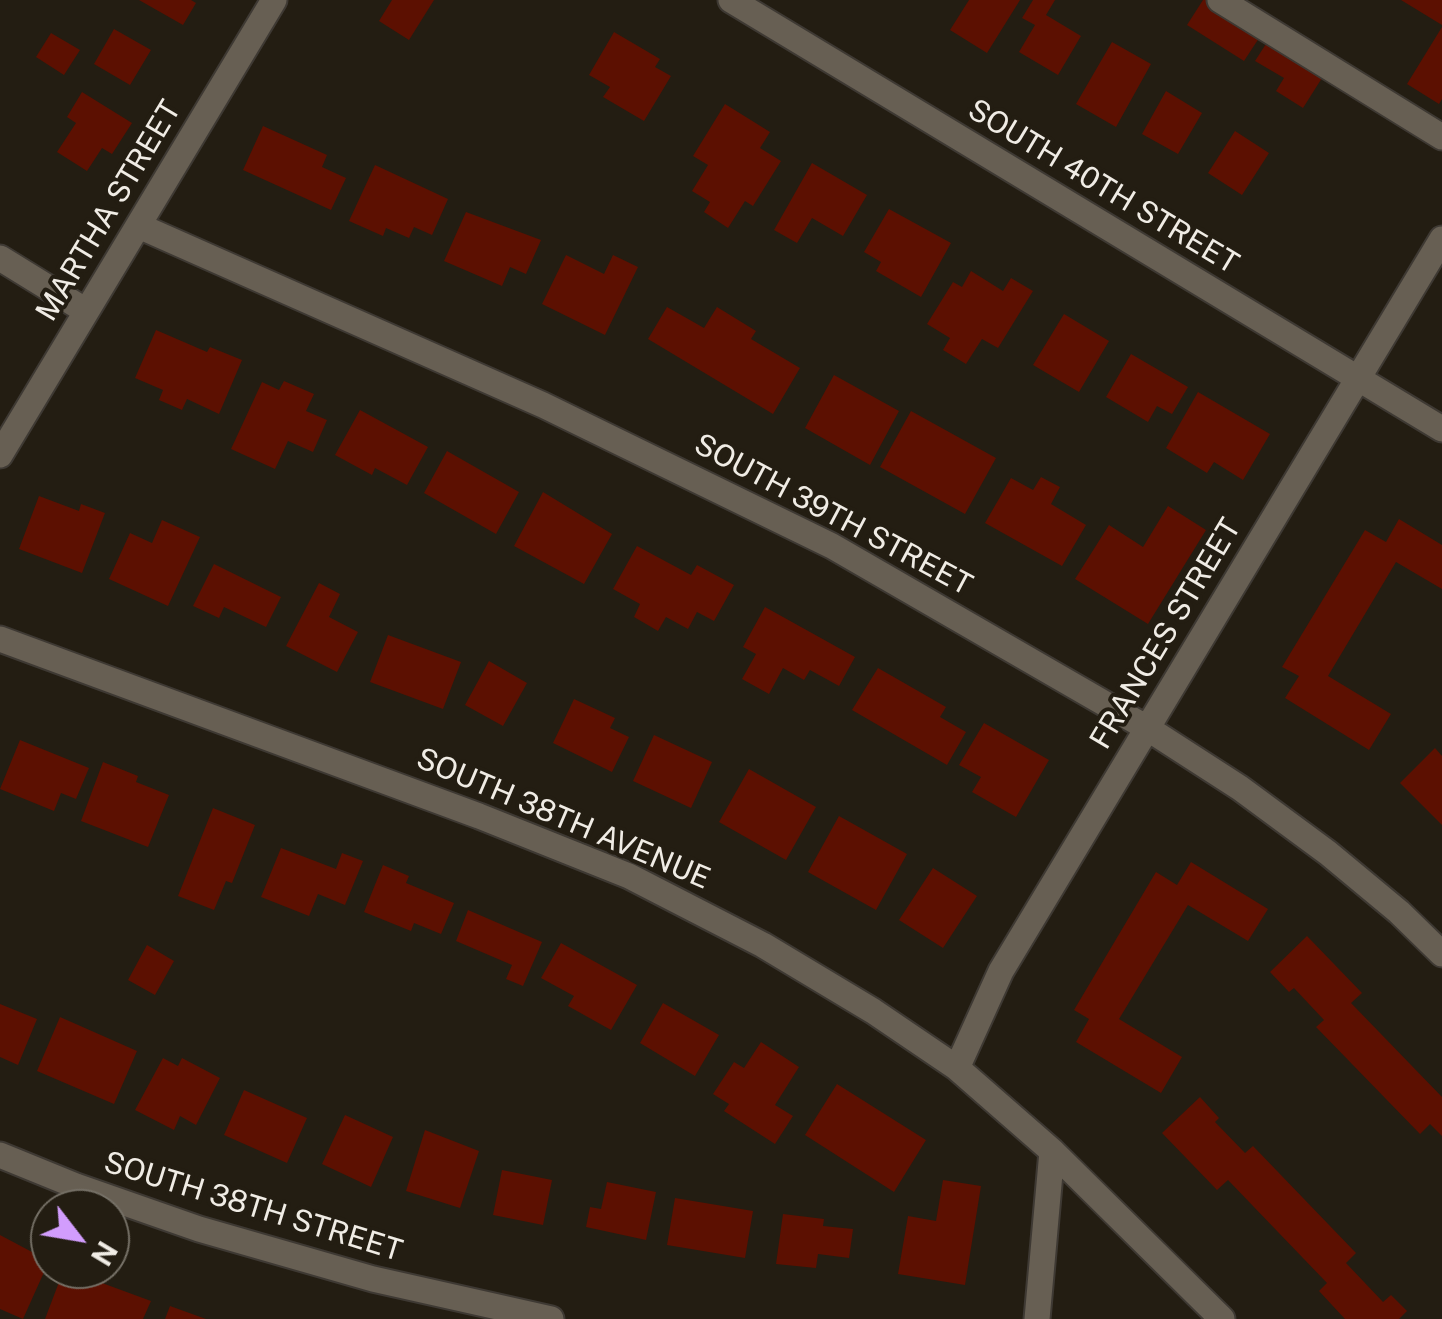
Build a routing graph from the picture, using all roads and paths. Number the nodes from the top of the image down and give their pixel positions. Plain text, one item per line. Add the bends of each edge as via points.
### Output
1 (274, 0) edge
2 (732, 0) edge
3 (1220, 0) edge
4 (1442, 136) edge
5 (139, 226) junction
6 (1442, 238) edge
7 (0, 258) edge
8 (86, 312) junction
9 (1358, 379) junction
10 (1442, 429) edge
11 (0, 455) edge
12 (0, 639) edge
13 (1148, 728) junction
14 (1442, 954) edge
15 (957, 1068) junction
16 (1052, 1152) junction
17 (0, 1155) edge
18 (551, 1319) edge
19 (1037, 1319) edge
20 (1222, 1319) edge

1 - 5 street, MARTHA STREET
2 - 9 street, SOUTH 40TH STREET
3 - 4 street
5 - 8 street, MARTHA STREET
5 - 13 street, SOUTH 39TH STREET via 705,482 832,546
6 - 9 street, FRANCES STREET
7 - 8 street
8 - 11 street, MARTHA STREET
9 - 10 street, SOUTH 40TH STREET
9 - 13 street, FRANCES STREET
12 - 15 street, SOUTH 38TH AVENUE via 629,876 763,945
13 - 14 street, SOUTH 39TH STREET via 1315,842
13 - 15 street, FRANCES STREET via 1002,972
15 - 16 street, SOUTH 38TH AVENUE
16 - 19 street
16 - 20 street, SOUTH 38TH AVENUE
17 - 18 street, SOUTH 38TH STREET via 199,1229 373,1279

